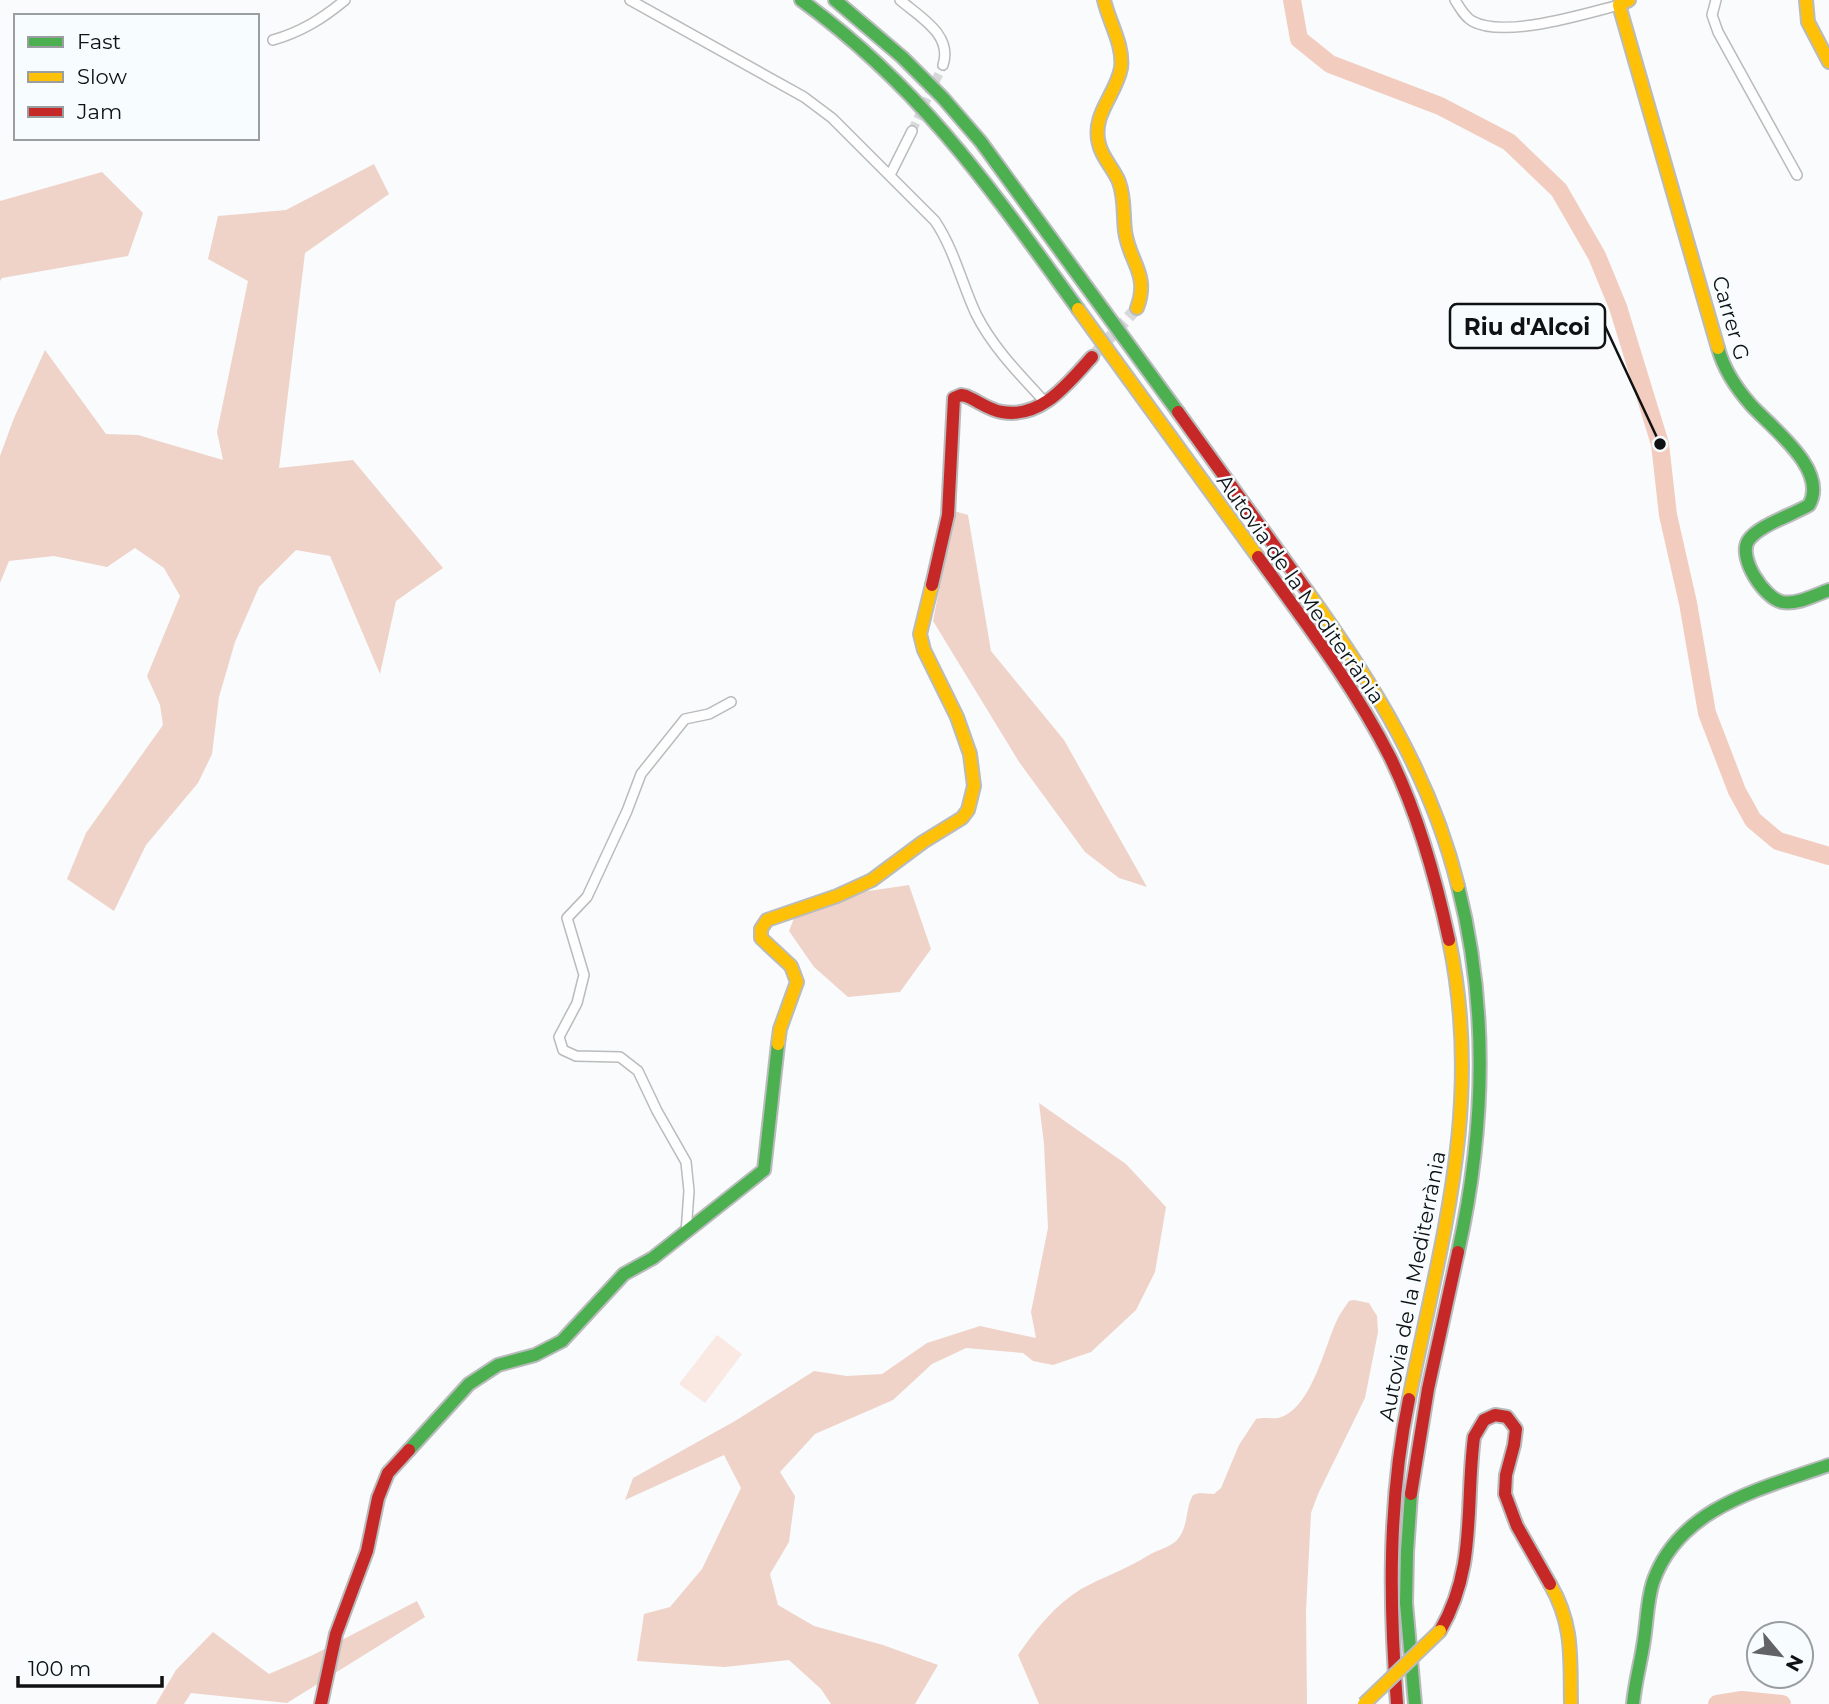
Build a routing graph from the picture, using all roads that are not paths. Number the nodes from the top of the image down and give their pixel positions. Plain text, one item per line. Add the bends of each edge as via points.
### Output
1 (345, 0) edge
2 (630, 0) edge
3 (801, 0) edge
4 (835, 0) edge
5 (900, 0) edge
6 (1104, 0) edge
7 (1455, 0) edge
8 (1716, 0) edge
9 (1806, 0) edge
10 (1624, 3) edge
11 (272, 40) dead end
12 (1829, 62) edge
13 (943, 65) tunnel mouth
14 (912, 131) tunnel mouth
15 (890, 175) junction
16 (1797, 175) dead end
17 (1137, 308) tunnel mouth
18 (1092, 357) tunnel mouth
19 (1046, 403) junction
20 (1829, 590) edge
21 (732, 702) dead end
22 (686, 1233) junction
23 (1829, 1465) edge
24 (321, 1704) edge
25 (1364, 1704) edge
26 (1397, 1704) edge
27 (1415, 1704) edge
28 (1571, 1704) edge
29 (1633, 1704) edge

1 - 11 street via 305,29
2 - 15 street via 804,97
3 - 26 main road, Autovia de la Mediterrània via 888,69 970,161 1330,657 1375,729 1402,784 1434,873 1454,963 1463,1081 1458,1157 1409,1398 1392,1511 1390,1604
4 - 27 main road, Autovia de la Mediterrània via 907,60 988,151 1347,646 1398,730 1440,826 1471,961 1479,1110 1472,1177 1411,1499 1407,1625
5 - 13 street via 941,37 946,53
6 - 17 main road via 1122,61 1098,119 1097,137 1120,185 1127,240 1141,272
7 - 10 street via 1471,21 1518,27
8 - 16 street via 1712,15 1718,32
9 - 12 main road via 1808,22
10 - 20 main road, Carrer G via 1721,360 1742,395 1809,467 1816,485 1808,505 1752,536 1745,549 1747,560 1768,596 1779,601 1798,601
14 - 15 street
15 - 19 street via 941,229 983,327
18 - 19 main road
19 - 22 main road via 1016,413 1001,412 961,395 953,402 948,515 920,634 970,754 974,786 968,810 872,880 764,923 761,938 791,966 797,982 780,1029 766,1165 757,1178
21 - 22 street via 685,719 642,774 587,897 567,918 584,975 577,1003 559,1037 563,1050 576,1056 620,1057 638,1071 686,1162
22 - 24 main road via 624,1274 562,1341 535,1355 498,1364 469,1384 388,1473 371,1539 336,1634
23 - 29 main road via 1723,1504 1679,1536 1660,1563 1652,1585
25 - 28 main road, bridge via 1440,1631 1457,1602 1464,1577 1474,1437 1487,1416 1502,1416 1517,1430 1504,1478 1507,1501 1566,1618 1572,1651

